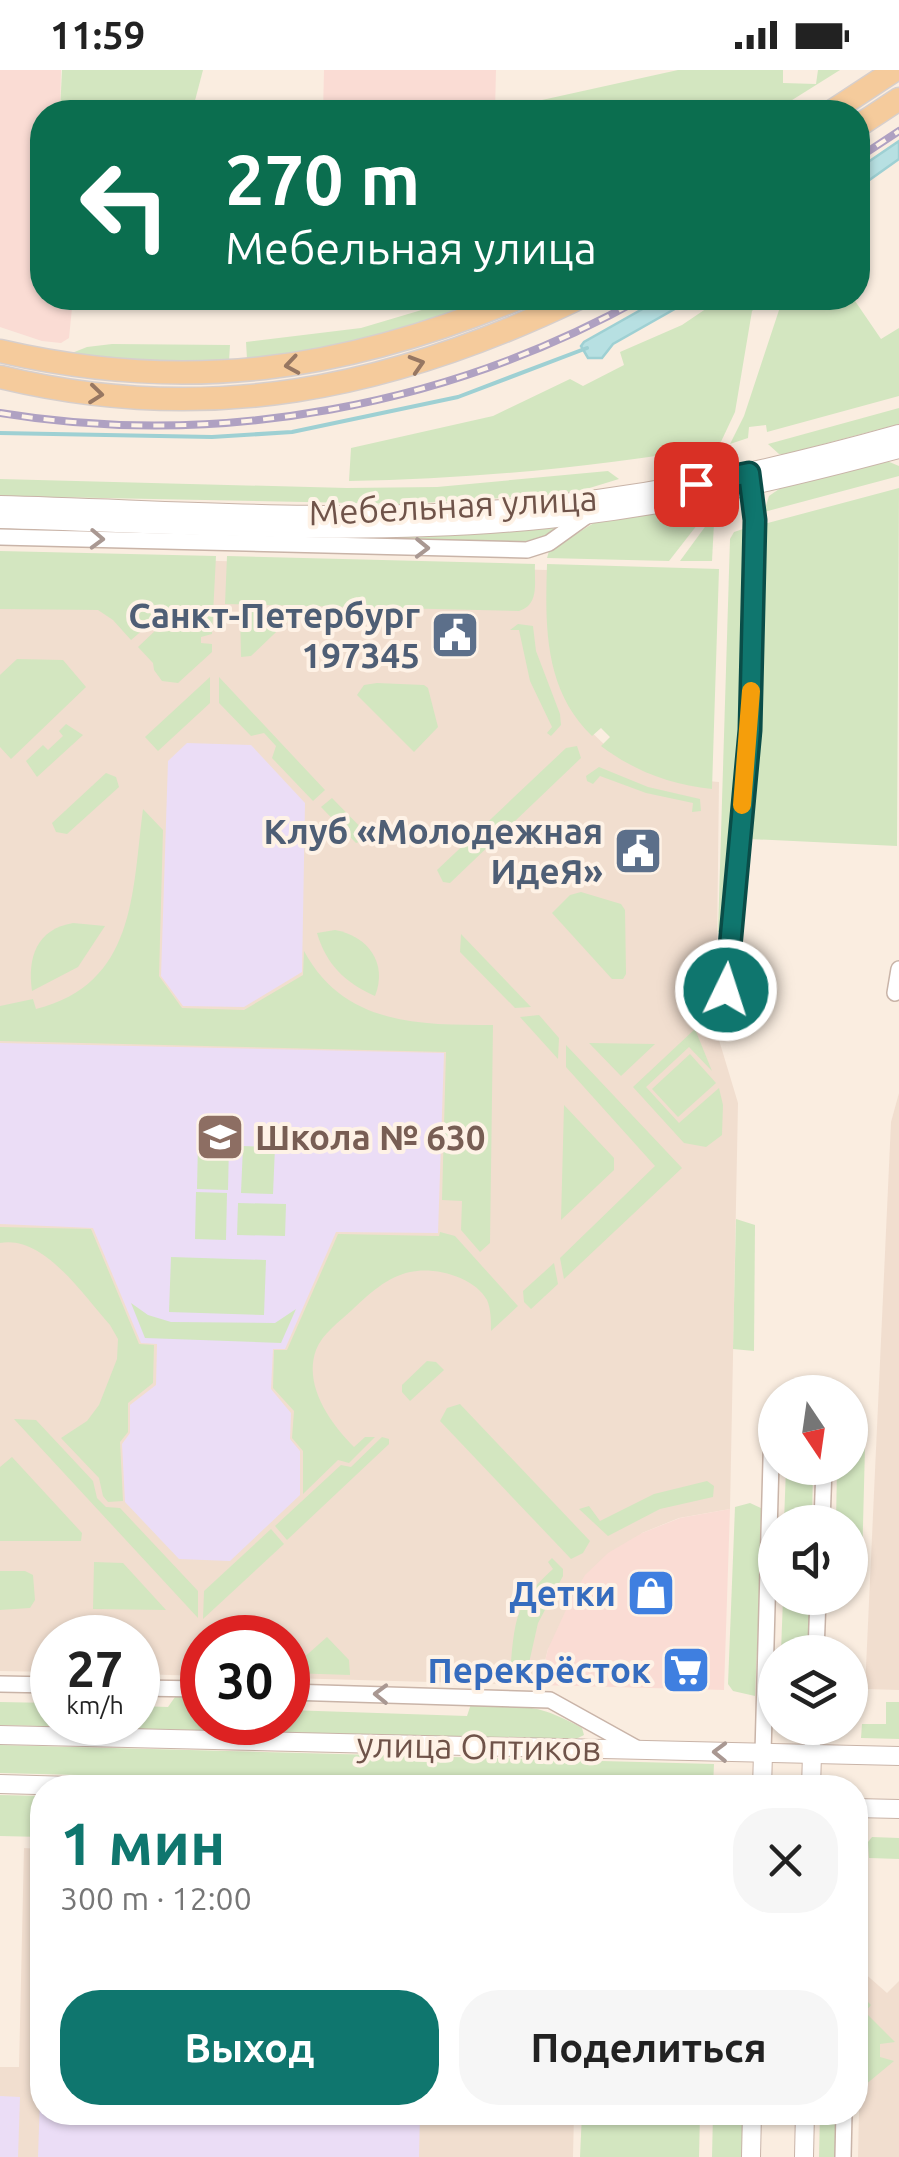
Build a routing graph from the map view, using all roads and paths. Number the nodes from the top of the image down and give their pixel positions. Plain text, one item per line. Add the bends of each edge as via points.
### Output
1 (895, 70) edge
2 (899, 99) edge
3 (849, 100) edge
4 (870, 118) edge
5 (485, 310) edge
6 (551, 310) edge
7 (0, 351) edge
8 (0, 377) edge
9 (899, 434) edge
10 (899, 449) edge
11 (750, 480) junction
12 (0, 505) edge
13 (588, 515) junction
14 (0, 519) edge
15 (0, 537) edge
16 (899, 969) edge
17 (726, 990) dead end
18 (895, 993) dead end
19 (770, 1485) edge
20 (0, 1684) edge
21 (30, 1685) edge
22 (310, 1693) edge
23 (0, 1735) edge
24 (812, 1745) edge
25 (640, 1750) junction
26 (763, 1753) junction
27 (812, 1754) junction
28 (899, 1756) edge
29 (762, 1775) edge
30 (811, 1775) edge
31 (0, 1784) edge
32 (30, 1785) edge
33 (868, 1808) edge
34 (899, 1809) edge
35 (752, 2125) edge
36 (805, 2125) edge
37 (844, 2125) edge
38 (751, 2157) edge
39 (804, 2157) edge
40 (843, 2157) edge

1 - 3 main road
2 - 4 main road
5 -> 7 main road via 401,341 238,372 104,371
8 -> 6 main road via 139,399 311,390 460,350
9 - 11 street, Мебельная улица
10 - 11 street, Мебельная улица
11 - 12 street, Мебельная улица via 432,513
11 - 13 street, Мебельная улица
11 - 17 street via 750,730
13 - 14 street, Мебельная улица via 383,528
15 -> 13 street via 527,550
16 - 18 street
19 - 26 street
20 - 21 street
25 -> 22 street via 550,1700
23 - 25 street, улица Оптиков
24 - 27 street
26 -> 25 street, улица Оптиков
26 - 27 street, улица Оптиков
26 - 29 street
27 - 28 street, улица Оптиков
27 - 30 street
31 - 32 street
33 - 34 street
35 - 38 street
36 - 39 street
37 - 40 street

